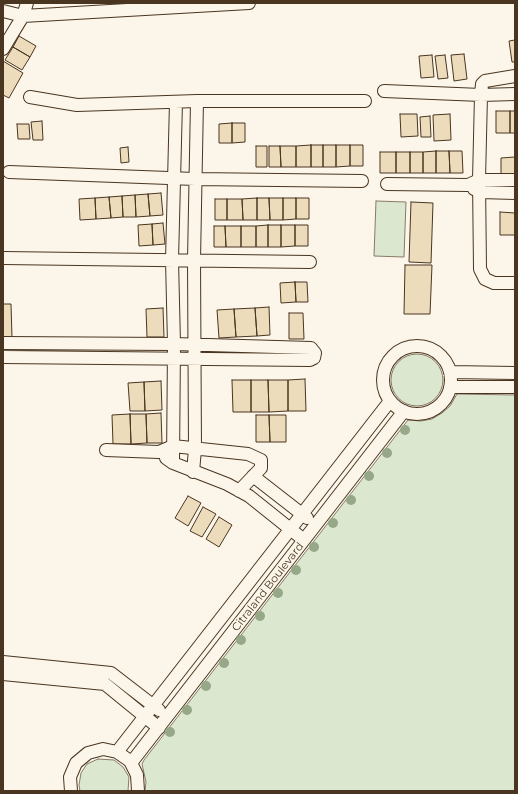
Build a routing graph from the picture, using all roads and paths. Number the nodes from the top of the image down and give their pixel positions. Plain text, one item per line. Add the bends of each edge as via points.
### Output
1 (27, 3) edge
2 (249, 3) edge
3 (3, 11) edge
4 (23, 16) junction
5 (3, 49) edge
6 (515, 76) edge
7 (384, 91) dead end
8 (515, 94) edge
9 (480, 95) junction
10 (30, 97) dead end
11 (365, 101) dead end
12 (176, 102) junction
13 (198, 102) junction
14 (9, 172) dead end
15 (174, 178) junction
16 (195, 180) junction
17 (479, 180) junction
18 (515, 180) edge
19 (362, 181) dead end
20 (387, 184) dead end
21 (468, 185) junction
22 (480, 192) junction
23 (515, 193) edge
24 (3, 258) edge
25 (172, 260) junction
26 (194, 260) junction
27 (310, 262) dead end
28 (515, 283) edge
29 (3, 343) edge
30 (174, 344) junction
31 (194, 345) junction
32 (3, 357) edge
33 (174, 359) junction
34 (194, 359) junction
35 (450, 372) junction
36 (515, 373) edge
37 (450, 387) junction
38 (515, 387) edge
39 (390, 401) junction
40 (404, 411) junction
41 (173, 446) junction
42 (195, 449) junction
43 (106, 450) dead end
44 (159, 452) junction
45 (173, 463) junction
46 (193, 472) junction
47 (253, 476) junction
48 (239, 490) junction
49 (302, 514) junction
50 (316, 525) junction
51 (290, 529) junction
52 (304, 540) junction
53 (3, 662) edge
54 (111, 673) junction
55 (3, 674) edge
56 (105, 684) junction
57 (153, 705) junction
58 (145, 716) junction
59 (168, 716) junction
60 (159, 728) junction
61 (117, 752) junction
62 (131, 763) junction
63 (71, 791) edge
64 (138, 791) edge

1 - 4 street
2 - 4 street
3 - 4 street
4 - 5 street
6 - 9 street via 485,81
7 - 9 street
8 - 9 street
9 - 17 street
10 - 12 street via 77,105
11 - 13 street
12 - 13 street
12 - 15 street
13 - 16 street
14 - 15 street
15 - 16 street
15 - 25 street
16 - 19 street
16 - 26 street
17 - 18 street
17 - 21 street
17 - 22 street
20 - 21 street
21 - 22 street
22 - 23 street
22 - 28 street via 480,269 485,279 494,283
24 - 25 street
25 - 26 street
25 - 30 street
26 - 27 street
26 - 31 street
29 - 30 street
30 - 31 street
30 - 33 street
31 - 34 street
31 - 34 street via 311,348 315,353 314,358 310,360
32 - 33 street
33 - 34 street
33 - 41 street
34 - 42 street
35 - 36 street
35 - 37 street
35 - 39 street via 445,360 431,349 418,346 405,348 390,358 383,374 384,392
37 - 38 street
37 - 40 street via 443,401 436,407 420,414
39 - 40 street
39 - 49 street, Citraland Boulevard
40 - 50 street, Citraland Boulevard
41 - 42 street
41 - 44 street
41 - 45 street
42 - 46 street
42 - 47 street via 248,454 261,460 260,468
43 - 44 street
44 - 45 street
45 - 46 street
46 - 48 street
47 - 48 street
47 - 49 street
48 - 51 street
49 - 50 street
49 - 51 street, Citraland Boulevard
50 - 52 street, Citraland Boulevard
51 - 52 street
51 - 57 street, Citraland Boulevard
52 - 59 street, Citraland Boulevard
53 - 54 street
54 - 56 street
54 - 57 street
55 - 56 street
56 - 58 street
57 - 58 street, Citraland Boulevard
57 - 59 street
58 - 60 street
58 - 61 street, Citraland Boulevard
59 - 60 street, Citraland Boulevard
60 - 62 street, Citraland Boulevard
61 - 62 street
61 - 63 street via 95,750 82,758 72,770
62 - 64 street via 137,775

